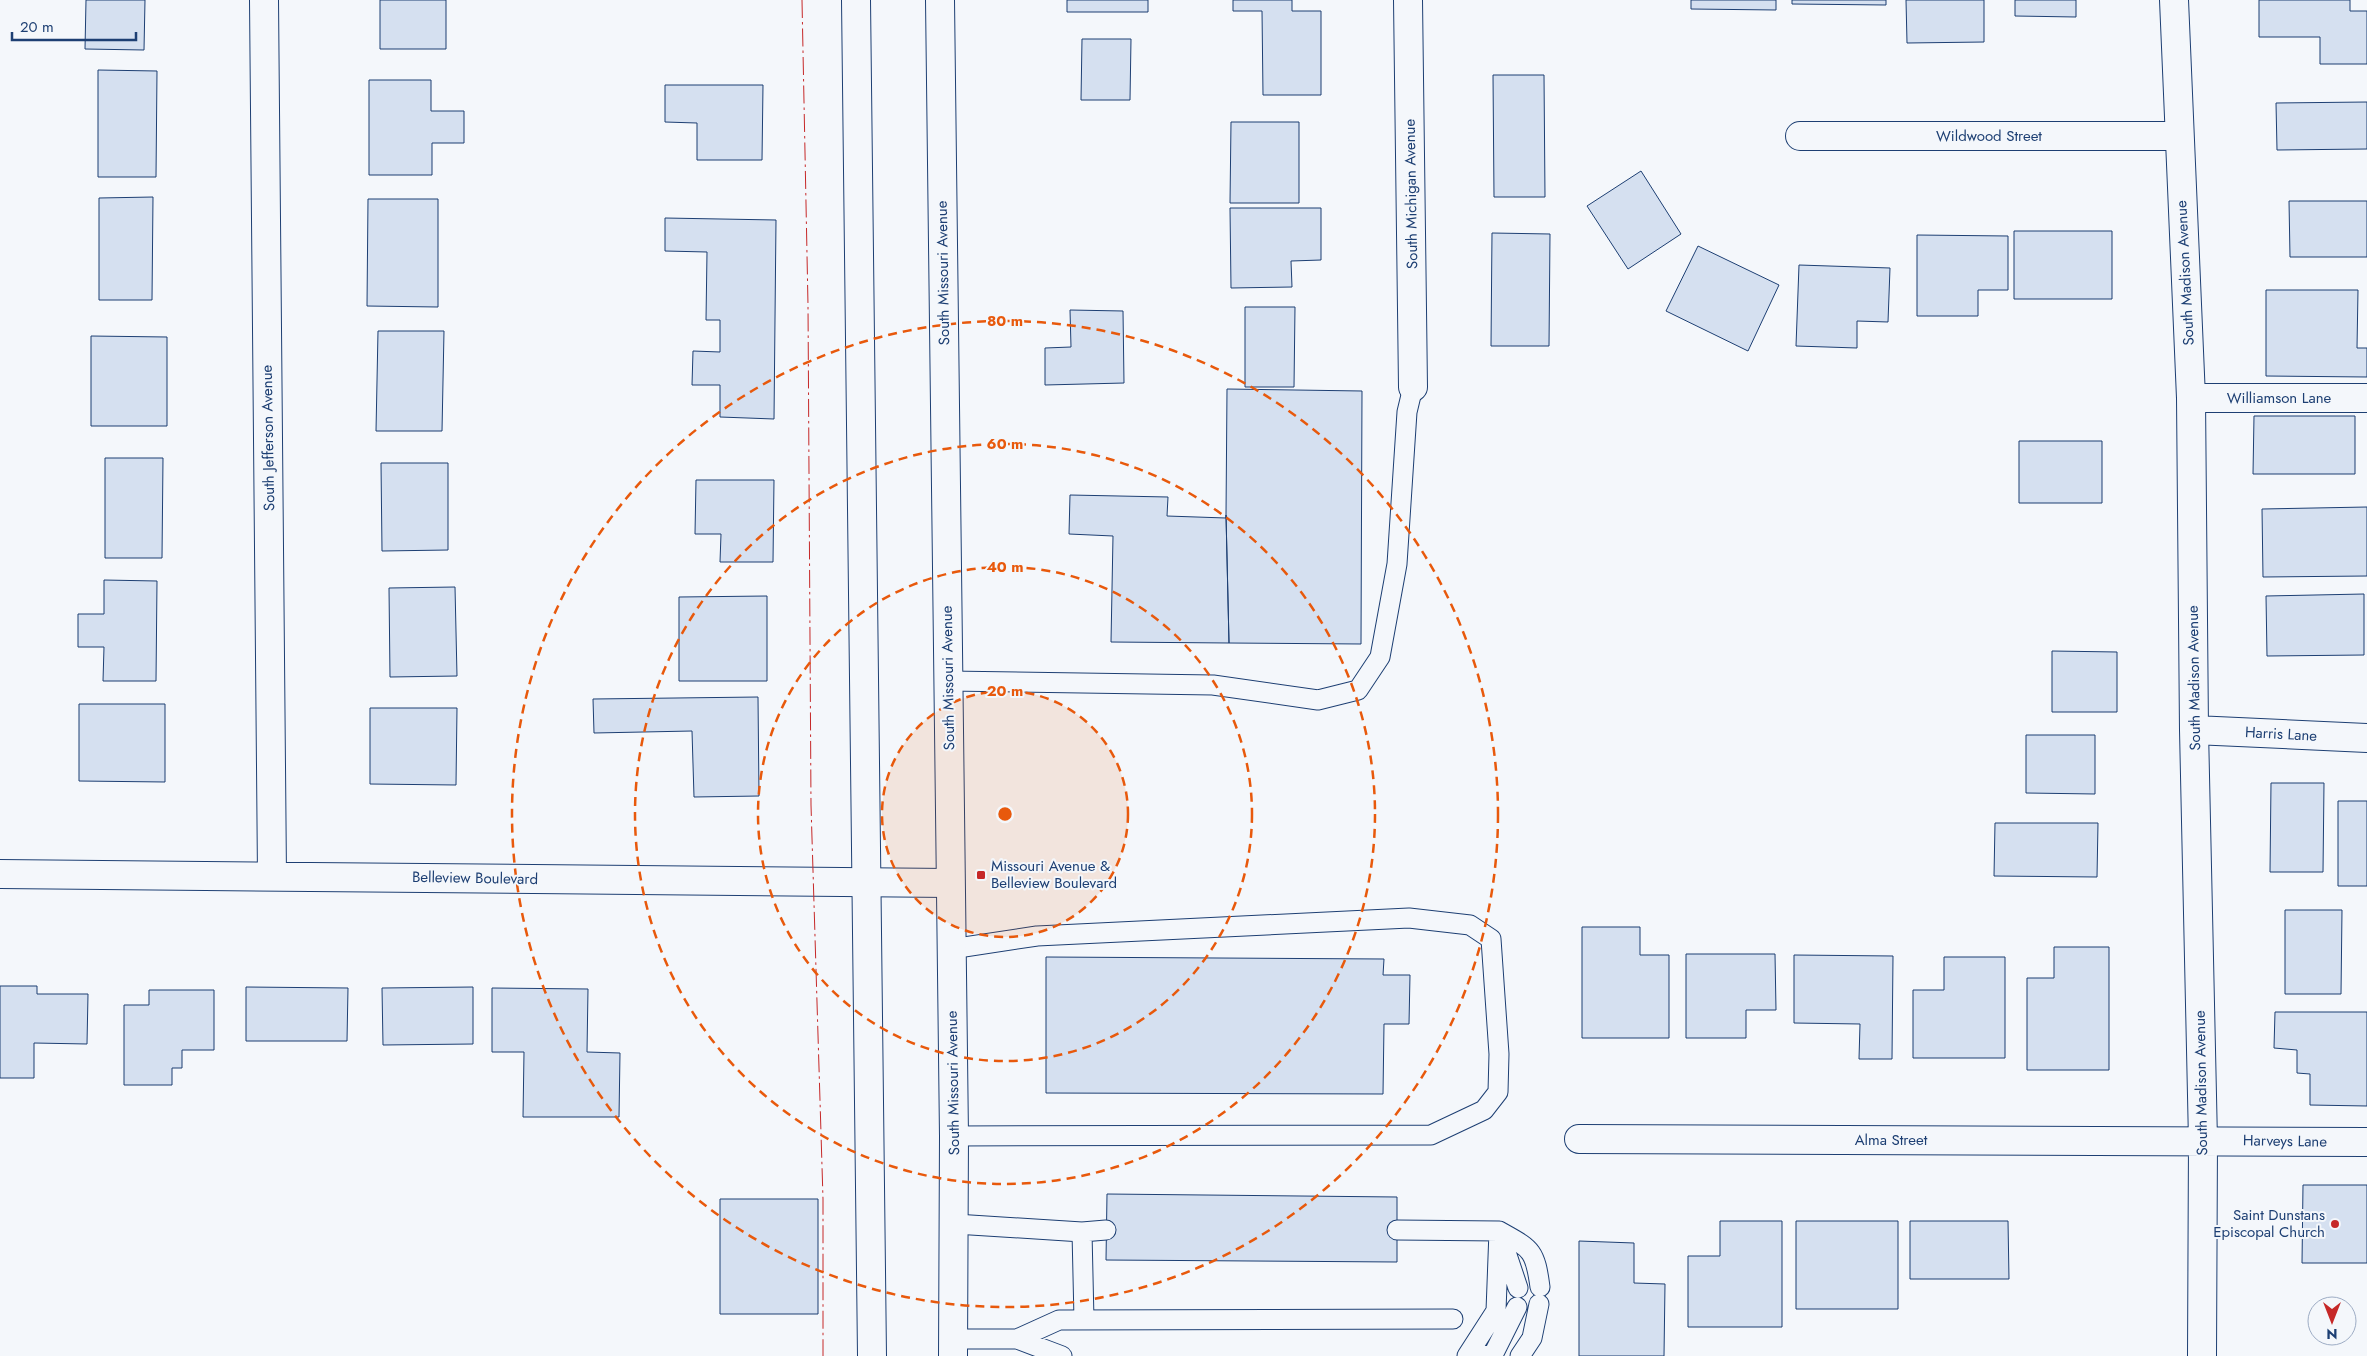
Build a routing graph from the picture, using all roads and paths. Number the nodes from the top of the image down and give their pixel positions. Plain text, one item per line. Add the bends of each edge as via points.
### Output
1 (264, 0) edge
2 (856, 0) edge
3 (940, 0) edge
4 (1408, 0) edge
5 (2174, 0) edge
6 (1800, 136) dead end
7 (2179, 136) junction
8 (1413, 387) joint
9 (2191, 398) junction
10 (2367, 398) edge
11 (948, 681) junction
12 (2194, 730) junction
13 (2367, 738) edge
14 (0, 874) edge
15 (272, 876) junction
16 (866, 883) junction
17 (950, 883) junction
18 (951, 949) junction
19 (954, 1136) junction
20 (1579, 1139) dead end
21 (2203, 1141) junction
22 (2367, 1142) edge
23 (955, 1224) junction
24 (1106, 1230) dead end
25 (1397, 1230) dead end
26 (1499, 1231) junction
27 (1082, 1232) junction
28 (1453, 1319) dead end
29 (1084, 1320) junction
30 (1017, 1339) junction
31 (953, 1347) edge
32 (872, 1356) edge
33 (1062, 1356) edge
34 (1467, 1356) edge
35 (1485, 1356) edge
36 (1520, 1356) edge
37 (2202, 1356) edge

1 - 15 street, South Jefferson Avenue
2 - 16 street
3 - 11 street, South Missouri Avenue
4 - 8 street, South Michigan Avenue
5 - 7 street, South Madison Avenue
6 - 7 street, Wildwood Street
7 - 9 street, South Madison Avenue
8 - 11 lane via 1407,412 1397,564 1382,648 1380,657 1358,690 1318,700 1213,685
9 - 10 street, Williamson Lane
9 - 12 street, South Madison Avenue
11 - 17 street, South Missouri Avenue
12 - 13 street, Harris Lane
12 - 21 street, South Madison Avenue
14 - 15 street, Belleview Boulevard
15 - 16 street, Belleview Boulevard
16 - 17 street, Belleview Boulevard
16 - 32 street
17 - 18 street, South Missouri Avenue
18 - 19 street, South Missouri Avenue
18 - 19 lane via 1037,936 1295,922 1410,918 1470,925 1491,939 1499,1054 1498,1092 1484,1110 1431,1135
19 - 23 street, South Missouri Avenue
20 - 21 street, Alma Street
21 - 22 street, Harveys Lane
21 - 37 street, South Madison Avenue
23 - 27 lane
23 - 31 street, South Missouri Avenue
24 - 27 lane
25 - 26 lane
26 - 34 lane via 1496,1311
26 - 35 lane via 1518,1298 1494,1353
26 - 36 lane via 1528,1247 1536,1262 1540,1296 1532,1338
27 - 29 lane
28 - 29 lane
29 - 30 lane via 1058,1320
30 - 31 lane
30 - 33 lane

